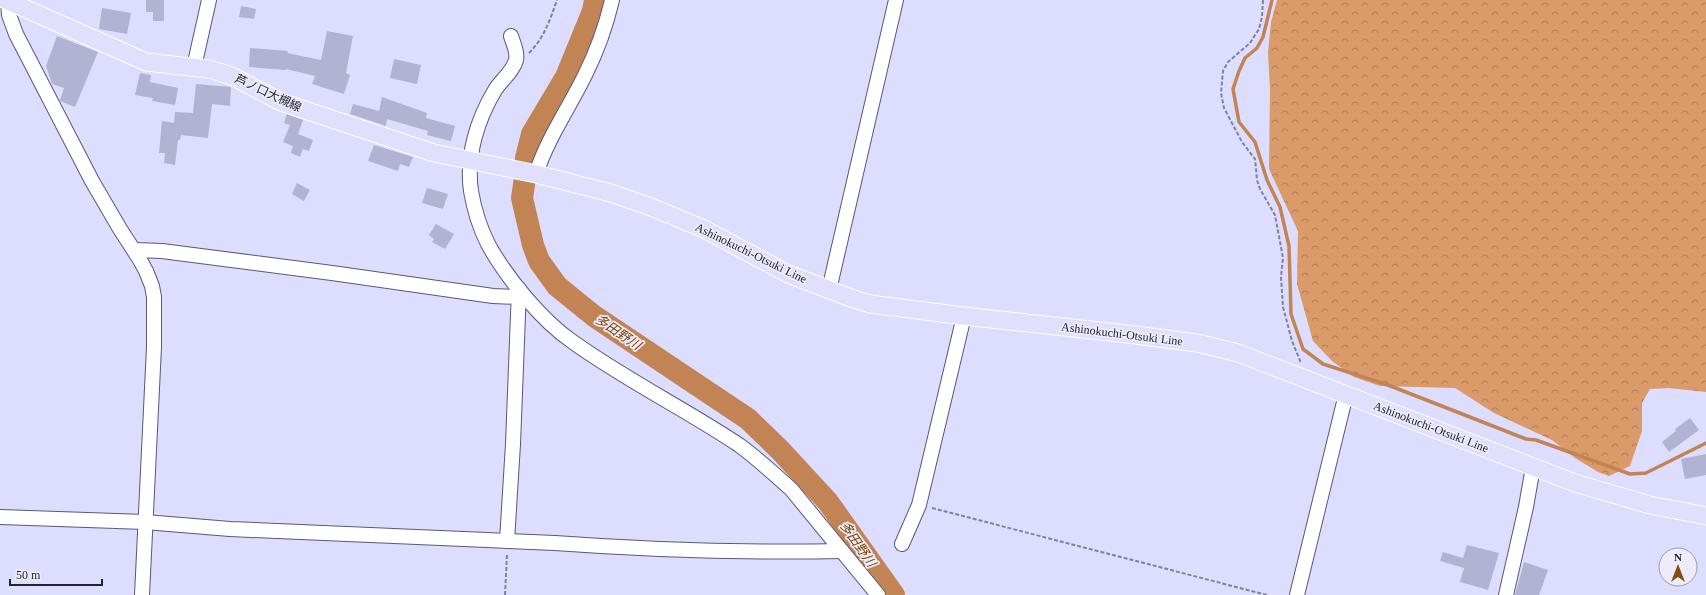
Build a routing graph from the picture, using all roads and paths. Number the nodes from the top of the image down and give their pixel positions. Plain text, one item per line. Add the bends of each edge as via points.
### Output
1 (209, 0) edge
2 (557, 0) edge
3 (612, 0) edge
4 (896, 0) edge
5 (1263, 0) edge
6 (7, 1) edge
7 (511, 36) dead end
8 (516, 57) junction
9 (194, 67) junction
10 (471, 161) junction
11 (536, 174) junction
12 (135, 250) junction
13 (829, 290) junction
14 (518, 293) junction
15 (964, 316) junction
16 (1302, 377) junction
17 (1346, 394) junction
18 (1533, 467) junction
19 (919, 505) junction
20 (1706, 516) edge
21 (0, 517) edge
22 (144, 522) junction
23 (507, 541) junction
24 (902, 544) dead end
25 (842, 551) junction
26 (142, 595) edge
27 (505, 595) edge
28 (878, 595) edge
29 (1267, 595) edge
30 (1297, 595) edge
31 (1506, 595) edge

1 - 9 street
2 - 8 path via 538,44 528,54
3 - 11 street via 606,25 586,74 545,150
4 - 13 street
5 - 16 path via 1259,29 1250,43 1228,62 1223,71 1220,93 1224,108 1242,142 1255,159 1260,189 1275,215 1283,258 1283,307 1292,341 1300,356
6 - 9 main road, 芦ノ口大槻線 via 146,62
6 - 12 street via 16,34 48,97 92,181
7 - 8 street
8 - 10 street via 481,117
9 - 10 main road, 芦ノ口大槻線 via 232,76 281,102 316,114 434,153
10 - 11 main road, 芦ノ口大槻線
10 - 14 street via 472,191 482,230
11 - 13 main road, Ashinokuchi-Otsuki Line via 651,206 704,229 788,274
12 - 14 street via 162,251 492,296
12 - 22 street via 146,271 154,297 154,347
13 - 15 main road, Ashinokuchi-Otsuki Line via 870,304
14 - 23 street
14 - 25 street via 572,341 740,446 791,489
15 - 16 main road, Ashinokuchi-Otsuki Line via 1197,343 1238,353
15 - 19 street
16 - 17 main road, Ashinokuchi-Otsuki Line
17 - 18 main road, Ashinokuchi-Otsuki Line
17 - 30 street
18 - 20 main road, Ashinokuchi-Otsuki Line via 1575,483 1650,505
18 - 31 street
19 - 24 street
19 - 29 path
21 - 22 street
22 - 23 street via 230,529
22 - 26 street
23 - 25 street via 758,552
23 - 27 path
25 - 28 street

